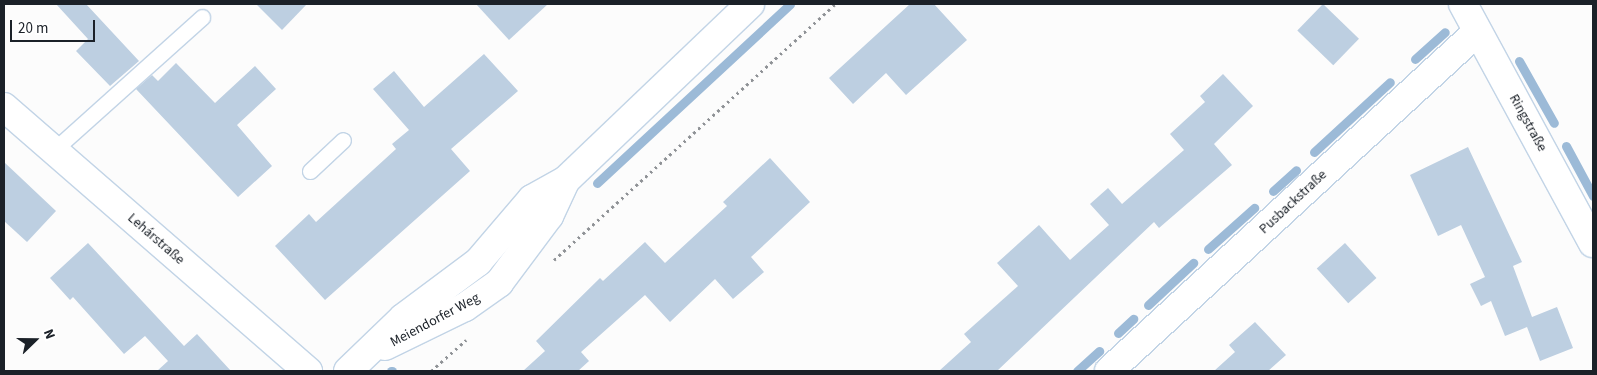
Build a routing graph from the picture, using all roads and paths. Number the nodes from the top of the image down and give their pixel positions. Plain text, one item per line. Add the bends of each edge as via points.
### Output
1 (750, 4) edge
2 (835, 4) edge
3 (1463, 4) edge
4 (202, 17) dead end
5 (1477, 32) junction
6 (4, 107) edge
7 (343, 140) dead end
8 (54, 150) junction
9 (310, 171) dead end
10 (1593, 243) edge
11 (546, 267) dead end
12 (468, 338) dead end
13 (357, 363) edge
14 (308, 371) edge
15 (431, 371) edge
16 (1109, 371) edge

1 - 13 street, Meiendorfer Weg via 565,181 549,216 499,283 465,307
2 - 11 path
3 - 5 street, Ringstraße
4 - 8 lane
5 - 10 street, Ringstraße
5 - 16 street, Pusbackstraße
6 - 8 street, Lehárstraße
7 - 9 lane
8 - 14 street, Lehárstraße
12 - 15 path

